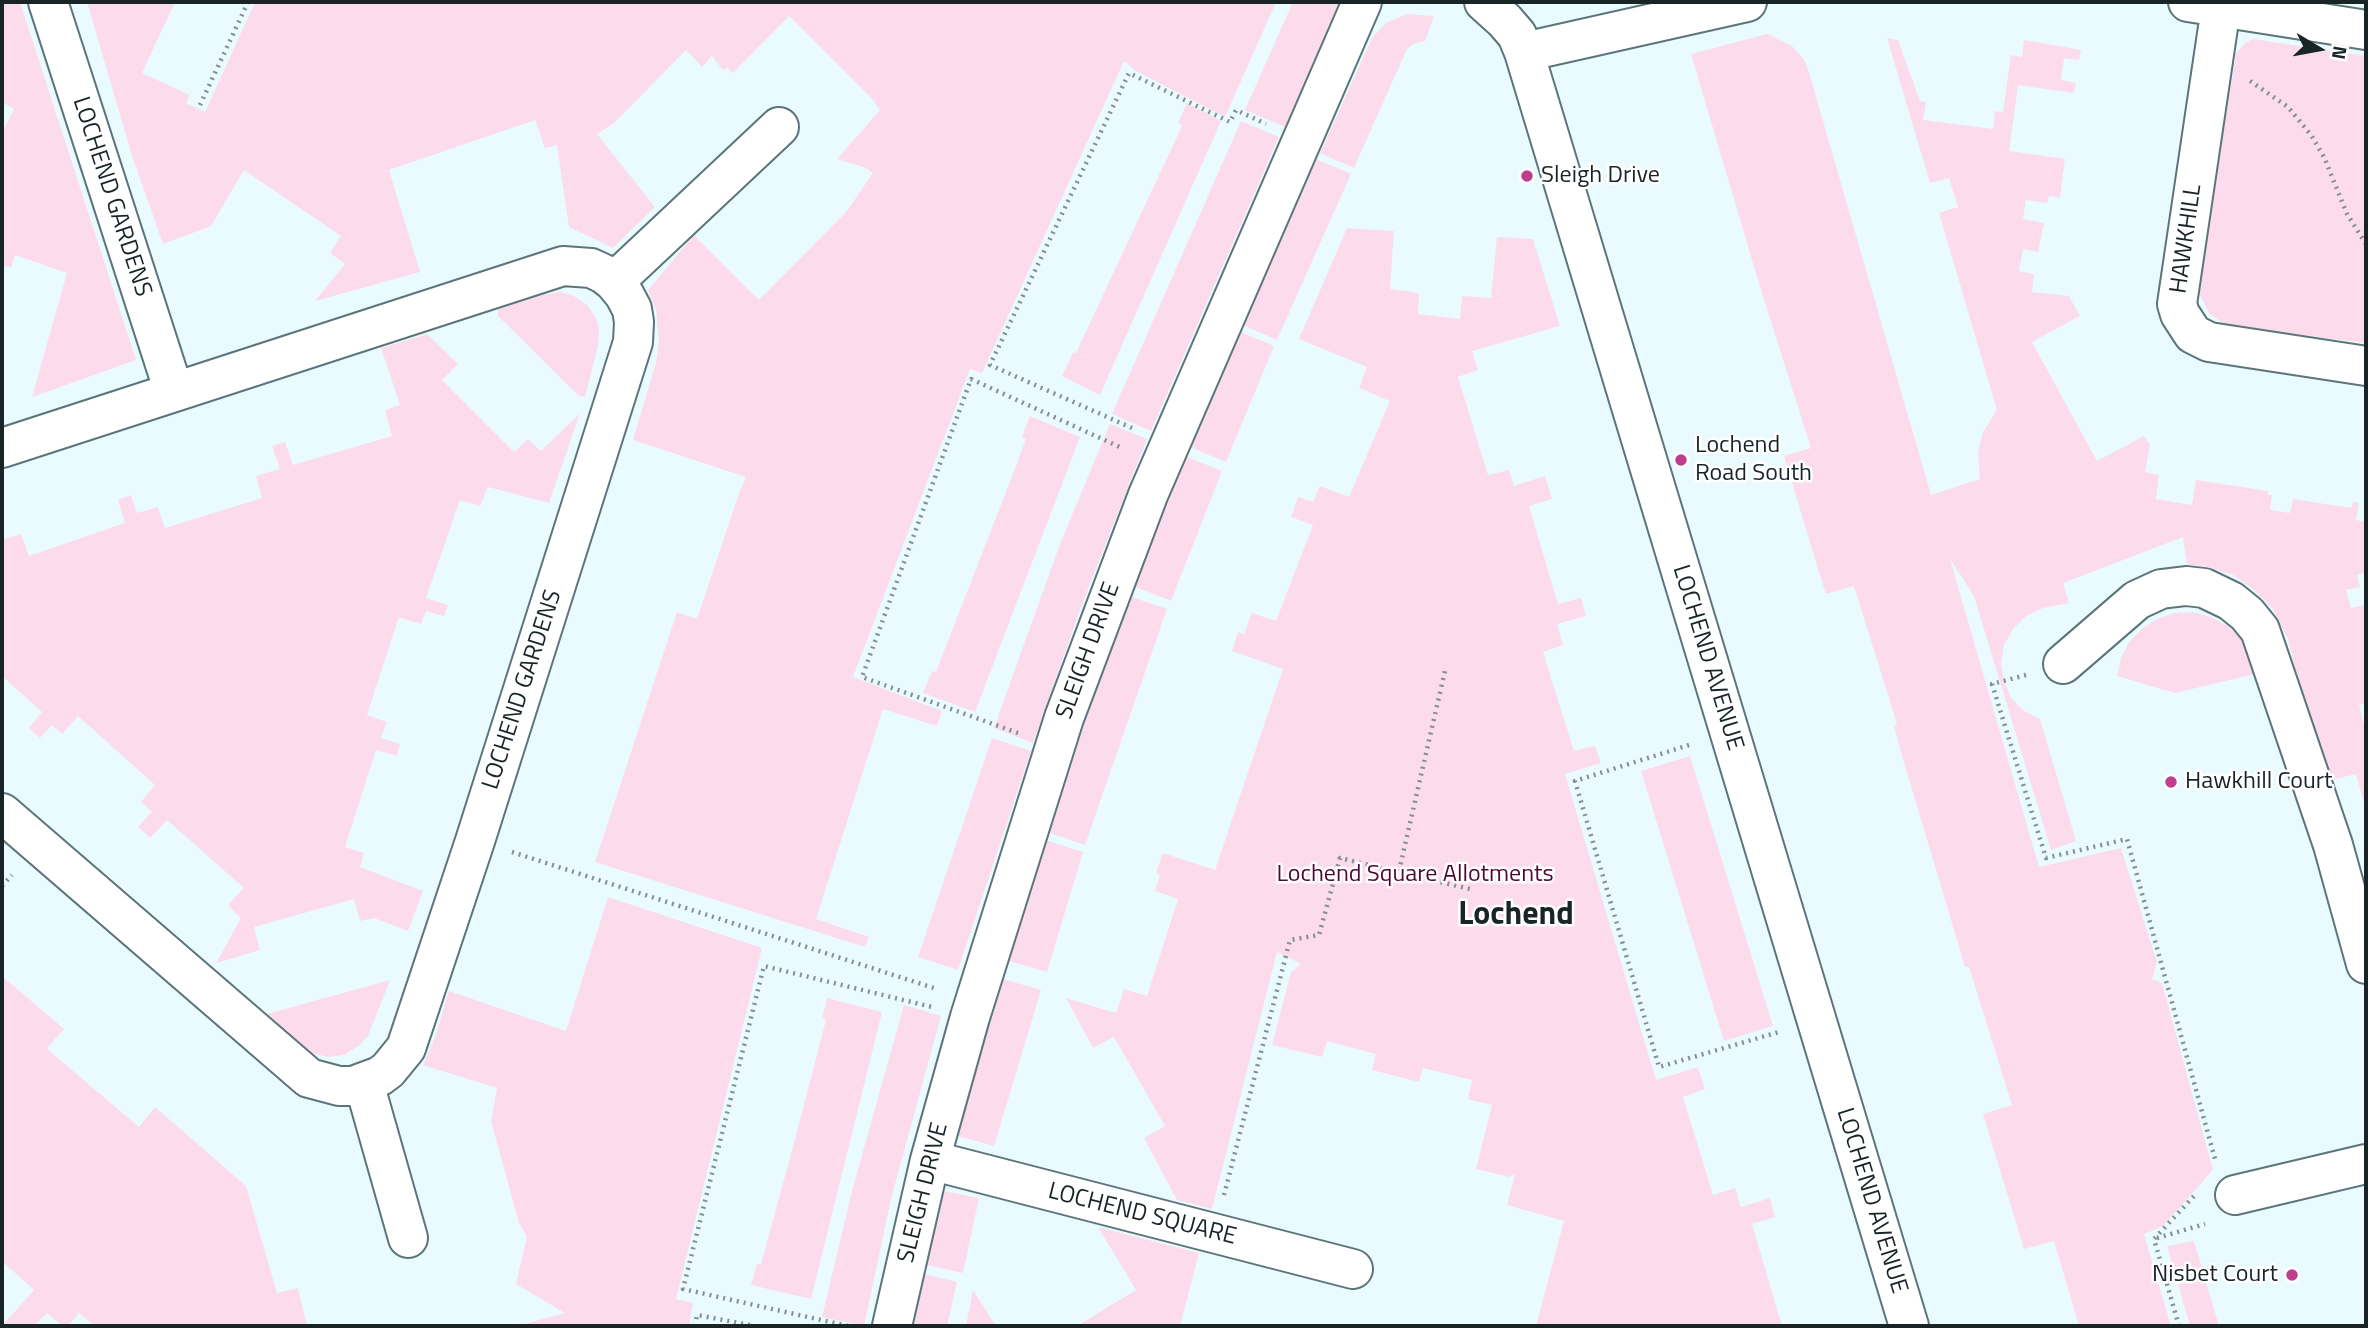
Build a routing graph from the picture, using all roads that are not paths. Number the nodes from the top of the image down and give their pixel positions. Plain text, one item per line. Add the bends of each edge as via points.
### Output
1 (48, 2) edge
2 (1362, 2) edge
3 (1484, 2) edge
4 (1747, 2) edge
5 (2204, 4) edge
6 (2366, 30) edge
7 (1524, 52) junction
8 (779, 127) dead end
9 (614, 282) junction
10 (2366, 366) edge
11 (174, 393) junction
12 (2, 448) edge
13 (2063, 664) road end
14 (2, 813) edge
15 (2366, 964) edge
16 (364, 1083) junction
17 (930, 1160) junction
18 (2366, 1164) edge
19 (2218, 1186) road end
20 (408, 1238) dead end
21 (1353, 1269) dead end
22 (892, 1326) edge
23 (1909, 1326) edge

1 - 11 street, LOCHEND GARDENS
2 - 17 street, SLEIGH DRIVE via 1165,455 1055,747 972,1009
3 - 7 street, LOCHEND AVENUE via 1506,21
4 - 7 street
5 - 6 street, HAWKHILL
5 - 10 street, HAWKHILL via 2215,50 2209,184 2177,304 2180,314 2189,329 2209,342
7 - 23 street, LOCHEND AVENUE
8 - 9 street
9 - 11 street via 591,268 563,266
9 - 16 street, LOCHEND GARDENS via 632,309 633,342 406,1048 388,1070
11 - 12 street
13 - 15 street via 2137,600 2161,589 2195,587 2217,593 2246,614 2260,630 2333,845
14 - 16 street via 309,1078 339,1086
16 - 20 street
17 - 21 street, LOCHEND SQUARE
17 - 22 street, SLEIGH DRIVE
18 - 19 street

